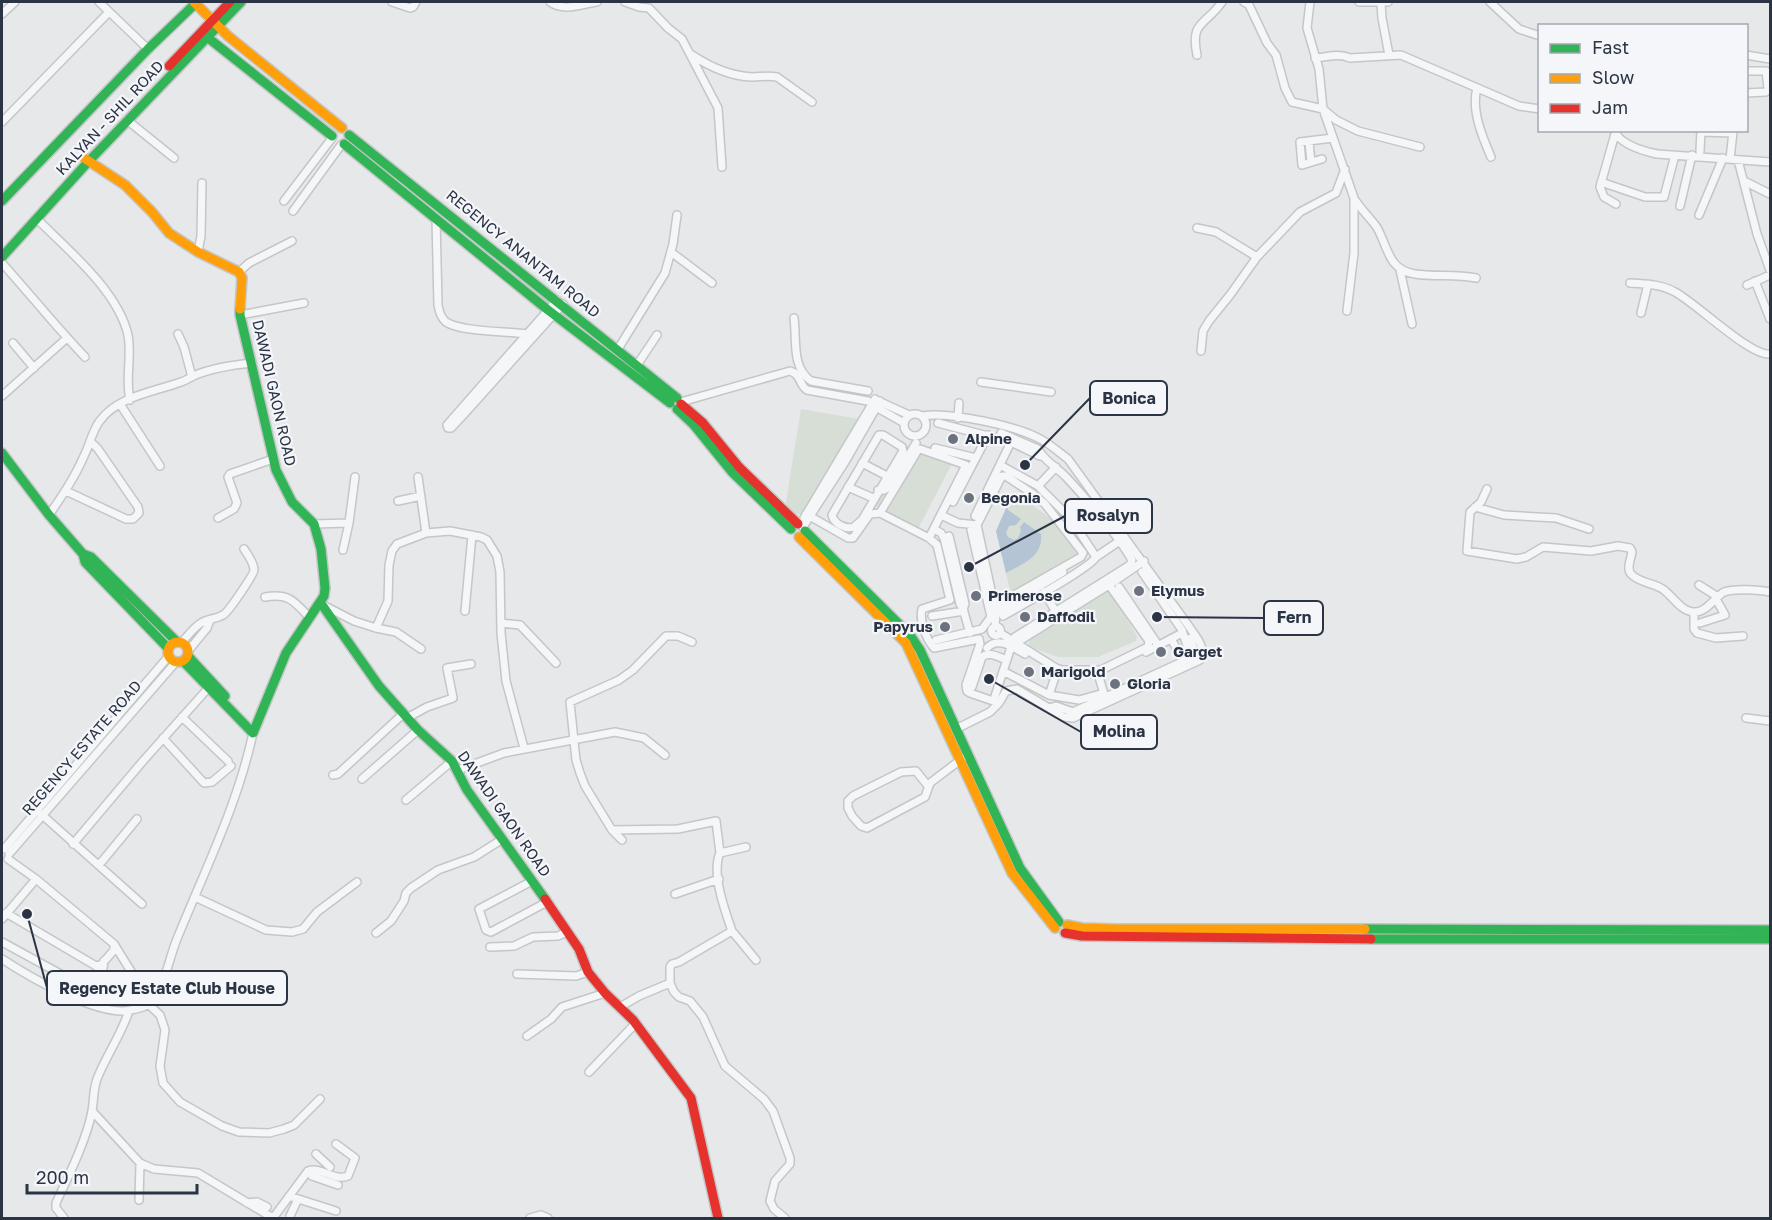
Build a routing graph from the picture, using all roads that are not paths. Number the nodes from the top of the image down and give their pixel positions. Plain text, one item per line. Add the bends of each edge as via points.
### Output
1 (15, 2) edge
2 (99, 2) edge
3 (230, 2) edge
4 (241, 2) edge
5 (392, 2) edge
6 (416, 2) edge
7 (550, 2) edge
8 (597, 2) edge
9 (625, 2) edge
10 (1222, 2) edge
11 (1244, 2) edge
12 (1310, 2) edge
13 (1359, 2) edge
14 (1384, 2) edge
15 (1490, 2) edge
16 (190, 3) edge
17 (647, 5) edge
18 (109, 12) junction
19 (2, 14) edge
20 (214, 24) junction
21 (228, 36) junction
22 (1538, 36) edge
23 (207, 37) junction
24 (220, 46) junction
25 (148, 49) junction
26 (690, 53) junction
27 (1197, 55) dead end
28 (1389, 55) junction
29 (1748, 55) edge
30 (1315, 58) junction
31 (1770, 58) edge
32 (1748, 71) edge
33 (276, 75) junction
34 (268, 84) junction
35 (1477, 88) junction
36 (1748, 93) edge
37 (812, 102) dead end
38 (1323, 109) junction
39 (1538, 109) edge
40 (3, 116) edge
41 (128, 120) junction
42 (342, 128) junction
43 (1615, 132) edge
44 (1701, 132) edge
45 (1733, 132) edge
46 (350, 135) junction
47 (332, 137) junction
48 (1333, 138) junction
49 (343, 145) junction
50 (1420, 147) dead end
51 (1700, 151) dead end
52 (1676, 154) junction
53 (1692, 155) junction
54 (1491, 157) dead end
55 (174, 158) dead end
56 (1322, 159) dead end
57 (1730, 159) junction
58 (86, 160) junction
59 (1770, 162) edge
60 (722, 167) dead end
61 (1345, 169) junction
62 (397, 172) junction
63 (389, 181) junction
64 (1744, 181) junction
65 (1601, 182) junction
66 (202, 183) dead end
67 (1770, 194) edge
68 (429, 198) junction
69 (1354, 198) junction
70 (2, 201) edge
71 (284, 201) dead end
72 (1616, 204) dead end
73 (1680, 206) dead end
74 (421, 207) junction
75 (293, 211) dead end
76 (677, 215) dead end
77 (1699, 215) dead end
78 (37, 219) junction
79 (436, 219) junction
80 (1197, 228) dead end
81 (292, 242) dead end
82 (2, 247) edge
83 (1770, 249) edge
84 (1762, 250) junction
85 (198, 252) junction
86 (671, 252) junction
87 (2, 257) edge
88 (1257, 257) junction
89 (2, 263) edge
90 (1400, 270) junction
91 (239, 272) junction
92 (1770, 272) edge
93 (1476, 278) dead end
94 (1755, 281) junction
95 (712, 283) dead end
96 (1630, 283) dead end
97 (1648, 284) junction
98 (1747, 285) dead end
99 (560, 302) junction
100 (304, 303) dead end
101 (1768, 308) edge
102 (1347, 311) dead end
103 (551, 312) junction
104 (1756, 312) dead end
105 (1641, 313) dead end
106 (240, 315) junction
107 (794, 318) dead end
108 (1770, 319) edge
109 (1412, 324) dead end
110 (178, 334) dead end
111 (527, 334) junction
112 (657, 335) dead end
113 (67, 338) junction
114 (13, 343) dead end
115 (618, 350) junction
116 (1201, 351) dead end
117 (1770, 354) edge
118 (85, 357) dead end
119 (252, 363) junction
120 (637, 365) junction
121 (34, 368) junction
122 (796, 370) junction
123 (192, 376) junction
124 (981, 382) dead end
125 (868, 391) dead end
126 (1051, 392) dead end
127 (2, 396) edge
128 (130, 400) junction
129 (959, 402) dead end
130 (874, 403) junction
131 (120, 404) junction
132 (677, 404) junction
133 (909, 415) junction
134 (922, 416) junction
135 (958, 418) junction
136 (903, 423) junction
137 (938, 423) dead end
138 (1002, 431) junction
139 (988, 435) junction
140 (90, 441) junction
141 (1011, 442) junction
142 (917, 443) junction
143 (934, 448) dead end
144 (2, 453) edge
145 (1040, 456) junction
146 (976, 458) junction
147 (273, 459) junction
148 (862, 463) junction
149 (1000, 465) junction
150 (160, 466) dead end
151 (1056, 467) junction
152 (886, 476) junction
153 (355, 477) dead end
154 (418, 477) dead end
155 (1038, 486) junction
156 (848, 487) junction
157 (1486, 489) dead end
158 (878, 490) junction
159 (66, 491) junction
160 (421, 496) junction
161 (873, 498) junction
162 (398, 501) dead end
163 (1090, 503) junction
164 (1475, 507) junction
165 (949, 509) dead end
166 (880, 513) junction
167 (808, 515) junction
168 (941, 515) junction
169 (49, 516) junction
170 (975, 516) dead end
171 (218, 518) dead end
172 (1071, 519) junction
173 (314, 524) junction
174 (349, 524) junction
175 (974, 528) junction
176 (799, 529) junction
177 (934, 529) junction
178 (1590, 529) dead end
179 (426, 533) junction
180 (472, 535) junction
181 (949, 536) dead end
182 (929, 538) junction
183 (1118, 542) junction
184 (244, 549) dead end
185 (343, 550) dead end
186 (1096, 557) junction
187 (1144, 561) junction
188 (1081, 569) junction
189 (1142, 572) dead end
190 (1109, 585) junction
191 (1699, 585) dead end
192 (1119, 587) dead end
193 (1044, 591) junction
194 (1770, 592) edge
195 (265, 597) dead end
196 (1717, 598) junction
197 (321, 604) junction
198 (963, 610) junction
199 (465, 611) dead end
200 (998, 612) junction
201 (1056, 612) junction
202 (1694, 612) junction
203 (932, 616) dead end
204 (310, 618) junction
205 (501, 623) junction
206 (1700, 624) dead end
207 (376, 628) junction
208 (996, 631) junction
209 (970, 633) junction
210 (1182, 633) junction
211 (1743, 636) dead end
212 (1191, 638) junction
213 (979, 639) junction
214 (1172, 639) junction
215 (692, 642) dead end
216 (1014, 642) junction
217 (935, 644) junction
218 (1158, 645) junction
219 (987, 648) dead end
220 (421, 649) dead end
221 (179, 653) junction
222 (919, 658) junction
223 (1007, 660) junction
224 (1184, 661) junction
225 (556, 663) dead end
226 (471, 664) dead end
227 (1003, 671) junction
228 (1057, 671) junction
229 (1098, 674) junction
230 (211, 685) junction
231 (972, 687) dead end
232 (1049, 695) junction
233 (1105, 695) junction
234 (995, 696) dead end
235 (999, 703) junction
236 (1049, 708) junction
237 (405, 716) junction
238 (182, 717) junction
239 (1746, 718) dead end
240 (1770, 721) edge
241 (956, 729) junction
242 (254, 730) junction
243 (418, 730) junction
244 (104, 731) junction
245 (111, 737) junction
246 (163, 738) junction
247 (576, 739) junction
248 (524, 748) junction
249 (665, 755) dead end
250 (964, 758) junction
251 (452, 761) junction
252 (458, 770) junction
253 (333, 775) dead end
254 (363, 779) dead end
255 (928, 786) junction
256 (406, 800) dead end
257 (36, 810) junction
258 (44, 816) junction
259 (137, 819) dead end
260 (612, 830) junction
261 (501, 840) junction
262 (622, 840) dead end
263 (74, 844) junction
264 (746, 847) dead end
265 (720, 854) junction
266 (4, 857) edge
267 (99, 865) junction
268 (36, 879) junction
269 (719, 879) junction
270 (532, 881) junction
271 (357, 882) dead end
272 (675, 894) dead end
273 (195, 897) junction
274 (547, 902) junction
275 (142, 904) dead end
276 (4, 916) edge
277 (1770, 930) edge
278 (732, 931) junction
279 (567, 932) junction
280 (376, 933) dead end
281 (1671, 935) junction
282 (1770, 939) edge
283 (2, 942) edge
284 (114, 947) junction
285 (490, 947) dead end
286 (2, 959) edge
287 (756, 960) dead end
288 (104, 961) junction
289 (96, 966) junction
290 (588, 972) junction
291 (517, 974) dead end
292 (670, 983) junction
293 (86, 988) junction
294 (98, 989) junction
295 (605, 993) junction
296 (148, 1004) junction
297 (620, 1006) junction
298 (129, 1011) junction
299 (636, 1023) junction
300 (527, 1036) dead end
301 (589, 1072) dead end
302 (320, 1099) dead end
303 (92, 1111) junction
304 (336, 1144) dead end
305 (316, 1154) dead end
306 (140, 1163) junction
307 (328, 1171) junction
308 (312, 1176) dead end
309 (338, 1185) dead end
310 (289, 1196) junction
311 (298, 1199) junction
312 (139, 1200) dead end
313 (247, 1203) junction
314 (267, 1206) dead end
315 (279, 1211) junction
316 (336, 1211) dead end
317 (292, 1217) edge
318 (64, 1218) edge
319 (273, 1218) edge
320 (530, 1218) edge
321 (548, 1218) edge
322 (718, 1218) edge
323 (785, 1218) edge

1 - 19 street
2 - 18 street
3 - 20 street, KALYAN - SHIL ROAD
4 - 20 street, KALYAN - SHIL ROAD
5 - 6 street via 410,8
7 - 8 street via 564,7
9 - 17 street via 639,7
10 - 27 street via 1194,33
11 - 38 street via 1276,55 1289,99
12 - 30 street via 1307,28
13 - 14 street
14 - 28 street via 1382,18
15 - 22 street via 1519,29
16 - 20 street
16 - 25 street
17 - 26 street via 682,39
18 - 25 street
18 - 40 street
20 - 21 street
20 - 23 street, KALYAN - SHIL ROAD
20 - 24 street
20 - 58 street, KALYAN - SHIL ROAD
21 - 24 street
21 - 33 street
23 - 24 street
23 - 41 street, KALYAN - SHIL ROAD
24 - 34 street
25 - 70 street
26 - 37 street via 727,72 777,77
26 - 60 street via 718,108
28 - 30 street
28 - 35 street via 1410,58
29 - 31 street
30 - 38 street
32 - 36 street via 1766,71 1768,89
33 - 34 street
33 - 42 street
34 - 47 street
35 - 39 street via 1520,106
35 - 54 street via 1474,102
38 - 48 street
38 - 50 street via 1358,131
41 - 55 street
41 - 58 street, KALYAN - SHIL ROAD
42 - 46 street
42 - 47 street via 334,130
43 - 52 street via 1642,150
43 - 65 street
44 - 51 street
45 - 57 street
46 - 49 street
46 - 62 street, REGENCY ANANTAM ROAD
47 - 49 street
47 - 71 street
48 - 56 street via 1300,142 1301,164
48 - 61 street
49 - 63 street, REGENCY ANANTAM ROAD
49 - 75 street
52 - 53 street
52 - 65 street via 1664,197 1645,196
53 - 57 street
53 - 73 street
57 - 59 street
57 - 64 street
57 - 77 street
58 - 78 street, KALYAN - SHIL ROAD
58 - 82 street, KALYAN - SHIL ROAD
58 - 85 street via 125,185 169,233
61 - 69 street
61 - 88 street via 1336,193 1300,212
62 - 63 street
62 - 68 street, REGENCY ANANTAM ROAD
63 - 74 street, REGENCY ANANTAM ROAD
64 - 67 street
64 - 84 street
65 - 72 street via 1604,197
66 - 85 street
68 - 74 street
68 - 99 street, REGENCY ANANTAM ROAD
69 - 90 street
69 - 102 street via 1354,253
74 - 79 street, REGENCY ANANTAM ROAD
76 - 86 street
78 - 87 street, KALYAN - SHIL ROAD
78 - 128 street via 95,279 122,318 128,335
79 - 103 street, REGENCY ANANTAM ROAD
79 - 111 street via 438,305 442,317 462,327
80 - 88 street via 1216,232
81 - 91 street
83 - 84 street
84 - 92 street
85 - 91 street
86 - 95 street
86 - 115 street via 665,273
88 - 116 street via 1203,331
89 - 113 street
90 - 93 street
90 - 109 street
91 - 106 street, DAWADI GAON ROAD
92 - 94 street
94 - 98 street
94 - 101 street
96 - 97 street
97 - 105 street
97 - 117 street via 1677,293 1750,348
99 - 103 street
99 - 115 street, REGENCY ANANTAM ROAD
100 - 106 street
101 - 104 street
101 - 108 street
103 - 111 street
103 - 111 street via 463,411
103 - 132 street, REGENCY ANANTAM ROAD
106 - 119 street, DAWADI GAON ROAD
107 - 122 street
110 - 123 street
112 - 120 street
113 - 118 street
113 - 121 street
114 - 121 street
115 - 120 street, REGENCY ANANTAM ROAD
119 - 123 street
119 - 147 street, DAWADI GAON ROAD
120 - 132 street, REGENCY ANANTAM ROAD
121 - 127 street
122 - 125 street via 811,381
122 - 130 street via 807,390
122 - 132 street
123 - 128 street
124 - 126 street
128 - 131 street
129 - 135 street
130 - 133 street
130 - 136 street
130 - 167 street
131 - 140 street via 100,420
131 - 150 street
132 - 176 street via 694,412 706,424 731,458
133 - 134 street
133 - 136 street
134 - 135 street
134 - 142 street via 926,428
135 - 138 street
136 - 142 street
137 - 139 street
138 - 145 street via 1038,448
138 - 187 street via 1017,429 1042,440 1068,459
139 - 141 street
139 - 146 street
140 - 159 street
140 - 159 street via 139,513 126,519
141 - 145 street
141 - 149 street
142 - 158 street via 890,486
142 - 166 street
142 - 168 street via 966,465
143 - 146 street
144 - 169 street
145 - 151 street
146 - 165 street
147 - 171 street via 230,474 229,484 237,503
147 - 173 street, DAWADI GAON ROAD via 292,502
148 - 152 street
148 - 152 street via 877,437 883,435 904,449
148 - 156 street
149 - 155 street
149 - 170 street
151 - 155 street
151 - 163 street
152 - 158 street
153 - 174 street
154 - 160 street
155 - 172 street
156 - 161 street
156 - 161 street via 832,516 844,527 858,524
157 - 164 street
158 - 161 street
159 - 169 street
160 - 162 street
160 - 179 street
163 - 172 street
163 - 183 street
164 - 178 street via 1504,515 1556,518
164 - 202 street via 1470,512 1467,551 1517,559 1543,547 1591,551 1630,548 1630,573
166 - 167 street via 870,514 851,539
166 - 182 street
167 - 176 street
168 - 175 street
168 - 177 street
169 - 221 street
172 - 186 street
173 - 174 street
173 - 197 street via 325,588
174 - 185 street
175 - 200 street
175 - 200 street via 1002,476 1006,476 1045,504 1083,553
175 - 209 street via 992,614 986,626
176 - 222 street via 910,635
177 - 182 street
177 - 198 street via 943,534
179 - 180 street via 450,531
179 - 207 street via 397,544 392,551 388,601
180 - 199 street
180 - 205 street via 487,540 497,556
181 - 198 street via 965,604
182 - 217 street via 937,545 950,600 920,611 928,639
183 - 186 street
183 - 201 street via 1131,564
184 - 221 street via 254,567 253,577 240,590 228,612 201,623
186 - 188 street
187 - 190 street
187 - 212 street
188 - 193 street
188 - 200 street via 1075,565
189 - 210 street
190 - 216 street
190 - 216 street via 1149,641 1148,647 1101,670 1062,670
191 - 196 street
192 - 218 street
193 - 200 street
193 - 201 street
194 - 196 street via 1733,590
195 - 204 street via 282,595
196 - 202 street
196 - 206 street via 1725,615
197 - 204 street
197 - 207 street
197 - 237 street, DAWADI GAON ROAD
198 - 203 street
198 - 209 street
200 - 208 street
201 - 216 street
202 - 211 street via 1697,633 1716,638
204 - 242 street via 286,653
205 - 225 street via 520,625
205 - 248 street via 506,681
207 - 220 street via 396,632
208 - 213 street
208 - 216 street
209 - 217 street
210 - 214 street
210 - 224 street via 1188,649
212 - 224 street via 1196,654
212 - 236 street via 1202,650 1200,660 1077,717 1064,717
213 - 217 street
213 - 235 street via 965,688
214 - 218 street
214 - 224 street
215 - 247 street via 666,636 619,680 572,700
216 - 219 street via 997,642
216 - 223 street
216 - 228 street
217 - 222 street
218 - 229 street
221 - 230 street
221 - 244 street, REGENCY ESTATE ROAD
221 - 245 street, REGENCY ESTATE ROAD
222 - 241 street
222 - 250 street
223 - 227 street
223 - 231 street via 985,654
224 - 233 street
226 - 237 street via 447,668 453,698
227 - 232 street
227 - 234 street
228 - 229 street
228 - 232 street
229 - 233 street
230 - 238 street
230 - 242 street
232 - 233 street via 1079,700
233 - 236 street via 1074,712 1056,706
235 - 236 street via 1004,693 1012,689
235 - 241 street via 990,712
237 - 243 street, DAWADI GAON ROAD
237 - 253 street
238 - 246 street
238 - 246 street via 230,763 212,782 204,783
239 - 240 street
241 - 250 street
242 - 273 street via 247,763
243 - 251 street, DAWADI GAON ROAD
243 - 254 street
244 - 245 street
244 - 257 street, REGENCY ESTATE ROAD
245 - 258 street, REGENCY ESTATE ROAD
246 - 263 street
247 - 248 street
247 - 249 street via 615,732 644,738
247 - 260 street via 576,760 585,786
248 - 252 street
250 - 255 street
250 - 281 street via 1012,873 1062,927 1117,933
251 - 252 street, DAWADI GAON ROAD
251 - 256 street
252 - 261 street, DAWADI GAON ROAD
255 - 255 street via 924,797 867,828 848,808 853,796 901,772 916,771
257 - 258 street
257 - 266 street, REGENCY ESTATE ROAD
258 - 263 street
258 - 266 street, REGENCY ESTATE ROAD
259 - 267 street
260 - 262 street
260 - 265 street via 678,829 716,821
261 - 270 street, DAWADI GAON ROAD
261 - 280 street via 474,857 438,870 411,888 391,921
263 - 267 street
264 - 265 street
265 - 269 street via 716,862
266 - 268 street
267 - 275 street
268 - 276 street
268 - 284 street
269 - 272 street
269 - 278 street
270 - 274 street, DAWADI GAON ROAD
270 - 274 street via 479,909 486,930 490,932
271 - 273 street via 317,912 303,929 292,933 266,930
273 - 296 street via 166,975
274 - 279 street, DAWADI GAON ROAD
276 - 289 street
277 - 281 street
278 - 287 street
278 - 292 street via 672,964
279 - 285 street via 533,937 514,946
279 - 290 street, DAWADI GAON ROAD
281 - 282 street
283 - 293 street
284 - 288 street
284 - 294 street via 132,976 115,998
286 - 298 street via 81,1001
288 - 289 street
288 - 294 street
289 - 293 street via 98,972
290 - 291 street via 576,976
290 - 295 street, DAWADI GAON ROAD
292 - 297 street
292 - 323 street via 674,992 690,1001 703,1017 725,1066 773,1111 790,1164 775,1181 770,1201
293 - 294 street via 88,992
295 - 297 street, DAWADI GAON ROAD
295 - 300 street via 562,1007
296 - 298 street
296 - 302 street via 164,1022 160,1066 163,1083 180,1102 222,1126 239,1132 284,1129 294,1125
297 - 299 street, DAWADI GAON ROAD
298 - 303 street via 96,1083
299 - 301 street
299 - 322 street, DAWADI GAON ROAD via 691,1098
303 - 306 street
303 - 318 street via 56,1203
304 - 307 street via 356,1160 345,1177 338,1178
305 - 307 street
306 - 312 street
306 - 313 street via 154,1169 198,1173
307 - 308 street
307 - 309 street
307 - 310 street via 308,1171
310 - 311 street
310 - 315 street
311 - 316 street
311 - 317 street
313 - 314 street
313 - 319 street
315 - 317 street
315 - 319 street
320 - 321 street

